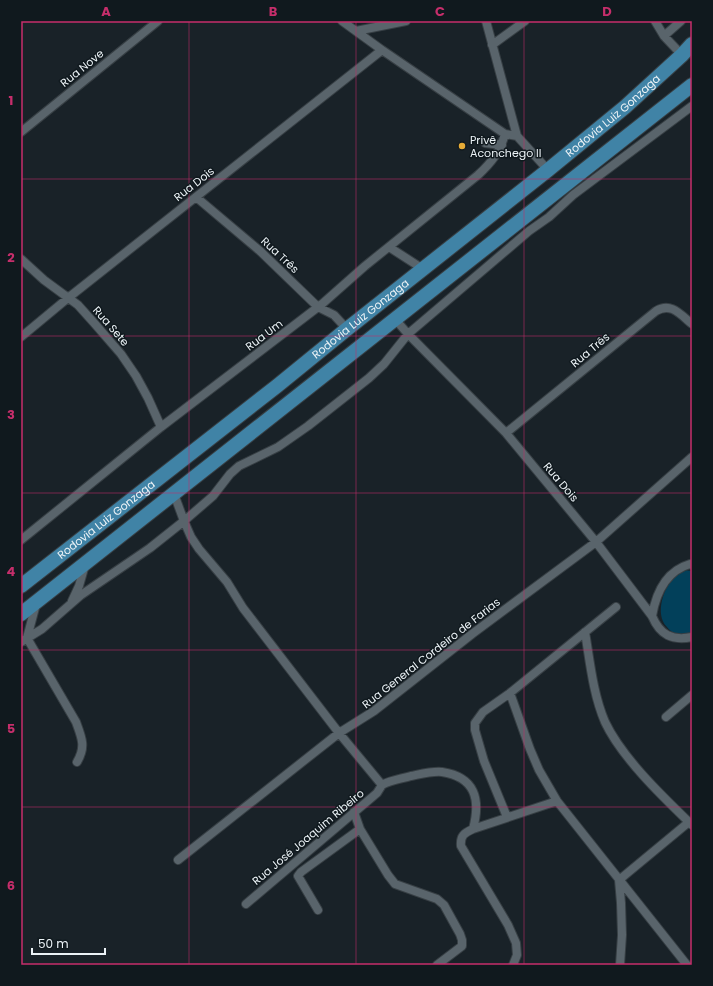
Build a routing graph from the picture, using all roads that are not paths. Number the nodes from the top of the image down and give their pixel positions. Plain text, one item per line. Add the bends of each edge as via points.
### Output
1 (158, 21) edge
2 (342, 21) edge
3 (406, 21) edge
4 (486, 21) edge
5 (525, 21) edge
6 (655, 21) edge
7 (681, 21) edge
8 (356, 31) junction
9 (664, 36) junction
10 (692, 44) edge
11 (492, 45) junction
12 (382, 50) junction
13 (682, 55) junction
14 (692, 85) edge
15 (692, 106) edge
16 (21, 132) edge
17 (505, 134) junction
18 (517, 136) junction
19 (485, 143) dead end
20 (502, 145) junction
21 (548, 170) junction
22 (196, 197) junction
23 (389, 247) junction
24 (21, 259) edge
25 (423, 269) junction
26 (68, 298) junction
27 (318, 307) junction
28 (395, 319) junction
29 (692, 324) edge
30 (347, 329) junction
31 (408, 334) junction
32 (21, 337) edge
33 (161, 428) junction
34 (506, 433) junction
35 (692, 457) edge
36 (174, 494) junction
37 (184, 521) junction
38 (21, 540) edge
39 (596, 542) junction
40 (86, 562) junction
41 (692, 565) edge
42 (21, 586) edge
43 (37, 601) junction
44 (70, 604) junction
45 (616, 607) dead end
46 (21, 614) edge
47 (652, 616) junction
48 (585, 632) junction
49 (692, 637) edge
50 (24, 640) edge
51 (510, 693) junction
52 (692, 695) edge
53 (666, 717) dead end
54 (339, 733) junction
55 (78, 762) dead end
56 (382, 785) junction
57 (557, 801) junction
58 (354, 812) junction
59 (507, 817) junction
60 (690, 823) edge
61 (360, 829) junction
62 (473, 829) junction
63 (178, 860) dead end
64 (619, 880) junction
65 (246, 904) dead end
66 (318, 910) dead end
67 (618, 964) edge
68 (437, 965) edge
69 (513, 965) edge
70 (687, 965) edge

1 - 16 street, Rua Nove
2 - 8 street
3 - 8 street
4 - 11 street
5 - 11 street
6 - 9 street
7 - 9 street
8 - 12 street
9 - 13 street
10 - 13 highway, Rodovia Luiz Gonzaga
11 - 18 street
12 - 17 street
12 - 22 street, Rua Dois
13 - 21 highway, Rodovia Luiz Gonzaga via 625,107
14 - 28 highway, Rodovia Luiz Gonzaga
15 - 31 street via 529,231
17 - 18 street
17 - 20 street, Rua Um
18 - 21 street
19 - 20 street
20 - 23 street, Rua Um via 498,154 478,176
21 - 25 highway, Rodovia Luiz Gonzaga
22 - 26 street, Rua Dois
22 - 27 street, Rua Três via 260,251
23 - 25 street
23 - 27 street, Rua Um via 362,264
24 - 26 street, Rua Sete
25 - 30 highway, Rodovia Luiz Gonzaga
26 - 32 street, Rua Dois
26 - 33 street, Rua Sete via 78,305 125,360 145,392
27 - 30 street, Rua Três via 334,315
27 - 33 street, Rua Um
28 - 31 street, Rua Dois
28 - 36 highway, Rodovia Luiz Gonzaga
29 - 34 street, Rua Três via 671,308 662,307 656,310
30 - 42 highway, Rodovia Luiz Gonzaga
31 - 34 street, Rua Dois
31 - 37 street via 369,378 308,426 278,446 239,466 213,496
33 - 38 street, Rua Um
34 - 39 street, Rua Dois
35 - 39 street, Rua General Cordeiro de Farias
36 - 37 street
36 - 40 highway, Rodovia Luiz Gonzaga
37 - 44 street
37 - 54 street via 199,549 227,582 243,608
39 - 47 street, Rua Dois
39 - 54 street, Rua General Cordeiro de Farias via 374,711
40 - 43 highway, Rodovia Luiz Gonzaga
40 - 44 street via 79,586
41 - 47 street via 680,567 669,576 654,602
43 - 46 highway, Rodovia Luiz Gonzaga
43 - 50 street
44 - 50 street via 42,629
45 - 48 street
47 - 49 street, Rua Dois via 664,633 675,638
48 - 51 street
48 - 60 street via 596,696 614,739 649,782
50 - 55 street via 76,722 82,753
51 - 57 street via 530,750
51 - 59 street via 483,712 475,722 484,761
52 - 53 street
54 - 56 street
54 - 63 street, Rua General Cordeiro de Farias
56 - 58 street, Rua José Joaquim Ribeiro via 374,796
56 - 62 street via 426,773 441,772 460,777 469,784 476,796
57 - 59 street
57 - 64 street
58 - 61 street
58 - 65 street, Rua José Joaquim Ribeiro
59 - 62 street
60 - 64 street
61 - 66 street via 298,876
61 - 68 street via 395,884 437,899 444,905 460,934 462,946
62 - 69 street via 462,835 461,846 516,943 517,955
64 - 67 street via 622,935
64 - 70 street

